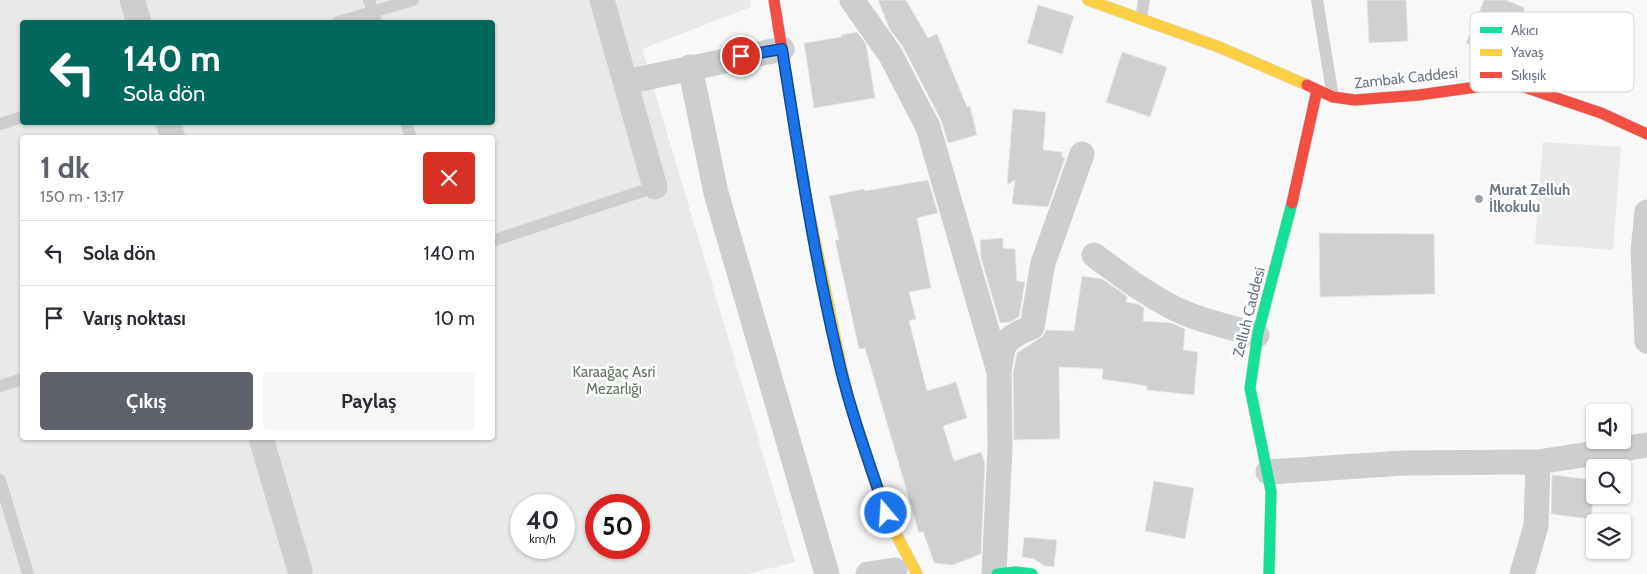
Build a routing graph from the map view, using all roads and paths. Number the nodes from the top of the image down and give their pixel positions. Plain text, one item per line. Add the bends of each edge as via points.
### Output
1 (132, 0) edge
2 (413, 0) edge
3 (602, 0) edge
4 (774, 0) edge
5 (852, 0) edge
6 (1088, 0) edge
7 (1144, 0) edge
8 (1317, 0) edge
9 (372, 12) edge
10 (1141, 19) junction
11 (138, 20) edge
12 (345, 20) edge
13 (782, 49) junction
14 (690, 67) junction
15 (626, 82) junction
16 (1470, 88) edge
17 (1317, 90) junction
18 (1536, 92) edge
19 (1333, 97) junction
20 (20, 118) edge
21 (0, 124) edge
22 (1647, 134) edge
23 (1082, 154) dead end
24 (655, 187) joint
25 (1647, 212) edge
26 (495, 240) edge
27 (1094, 256) dead end
28 (1257, 335) junction
29 (1647, 340) edge
30 (999, 372) junction
31 (20, 380) edge
32 (0, 386) edge
33 (262, 440) edge
34 (1647, 445) edge
35 (1538, 462) junction
36 (1268, 472) junction
37 (0, 480) edge
38 (886, 513) junction
39 (899, 566) edge
40 (300, 571) dead end
41 (24, 573) edge
42 (1029, 573) edge
43 (827, 574) edge
44 (868, 574) edge
45 (995, 574) edge
46 (1269, 574) edge
47 (1522, 574) edge

1 - 11 street
2 - 9 lane
3 - 15 street
4 - 13 street
5 - 30 street via 890,54 928,127
6 - 10 street, Zambak Caddesi
7 - 10 lane
8 - 19 lane
9 - 12 lane
10 - 17 street, Zambak Caddesi
13 - 14 street
13 - 38 street via 804,188 836,349 847,394
14 - 15 street
14 - 43 street via 716,193
15 - 24 street
16 - 19 street, Zambak Caddesi via 1355,100
17 - 19 street, Zambak Caddesi
17 - 28 street, Zelluh Caddesi via 1282,244
18 - 22 street, Zambak Caddesi via 1601,113
20 - 21 lane
23 - 30 street via 1043,262 1032,327 1010,336 1002,351
24 - 26 lane
25 - 29 street via 1643,251
27 - 28 street via 1170,306
28 - 36 street, Zelluh Caddesi via 1252,353 1250,388
30 - 45 street
31 - 32 lane
33 - 40 street
34 - 35 street
35 - 36 street via 1404,463
35 - 47 street via 1536,526
36 - 46 street, Zelluh Caddesi via 1272,526
37 - 41 lane
38 - 39 street
38 - 39 street
39 - 44 street
42 - 45 street

